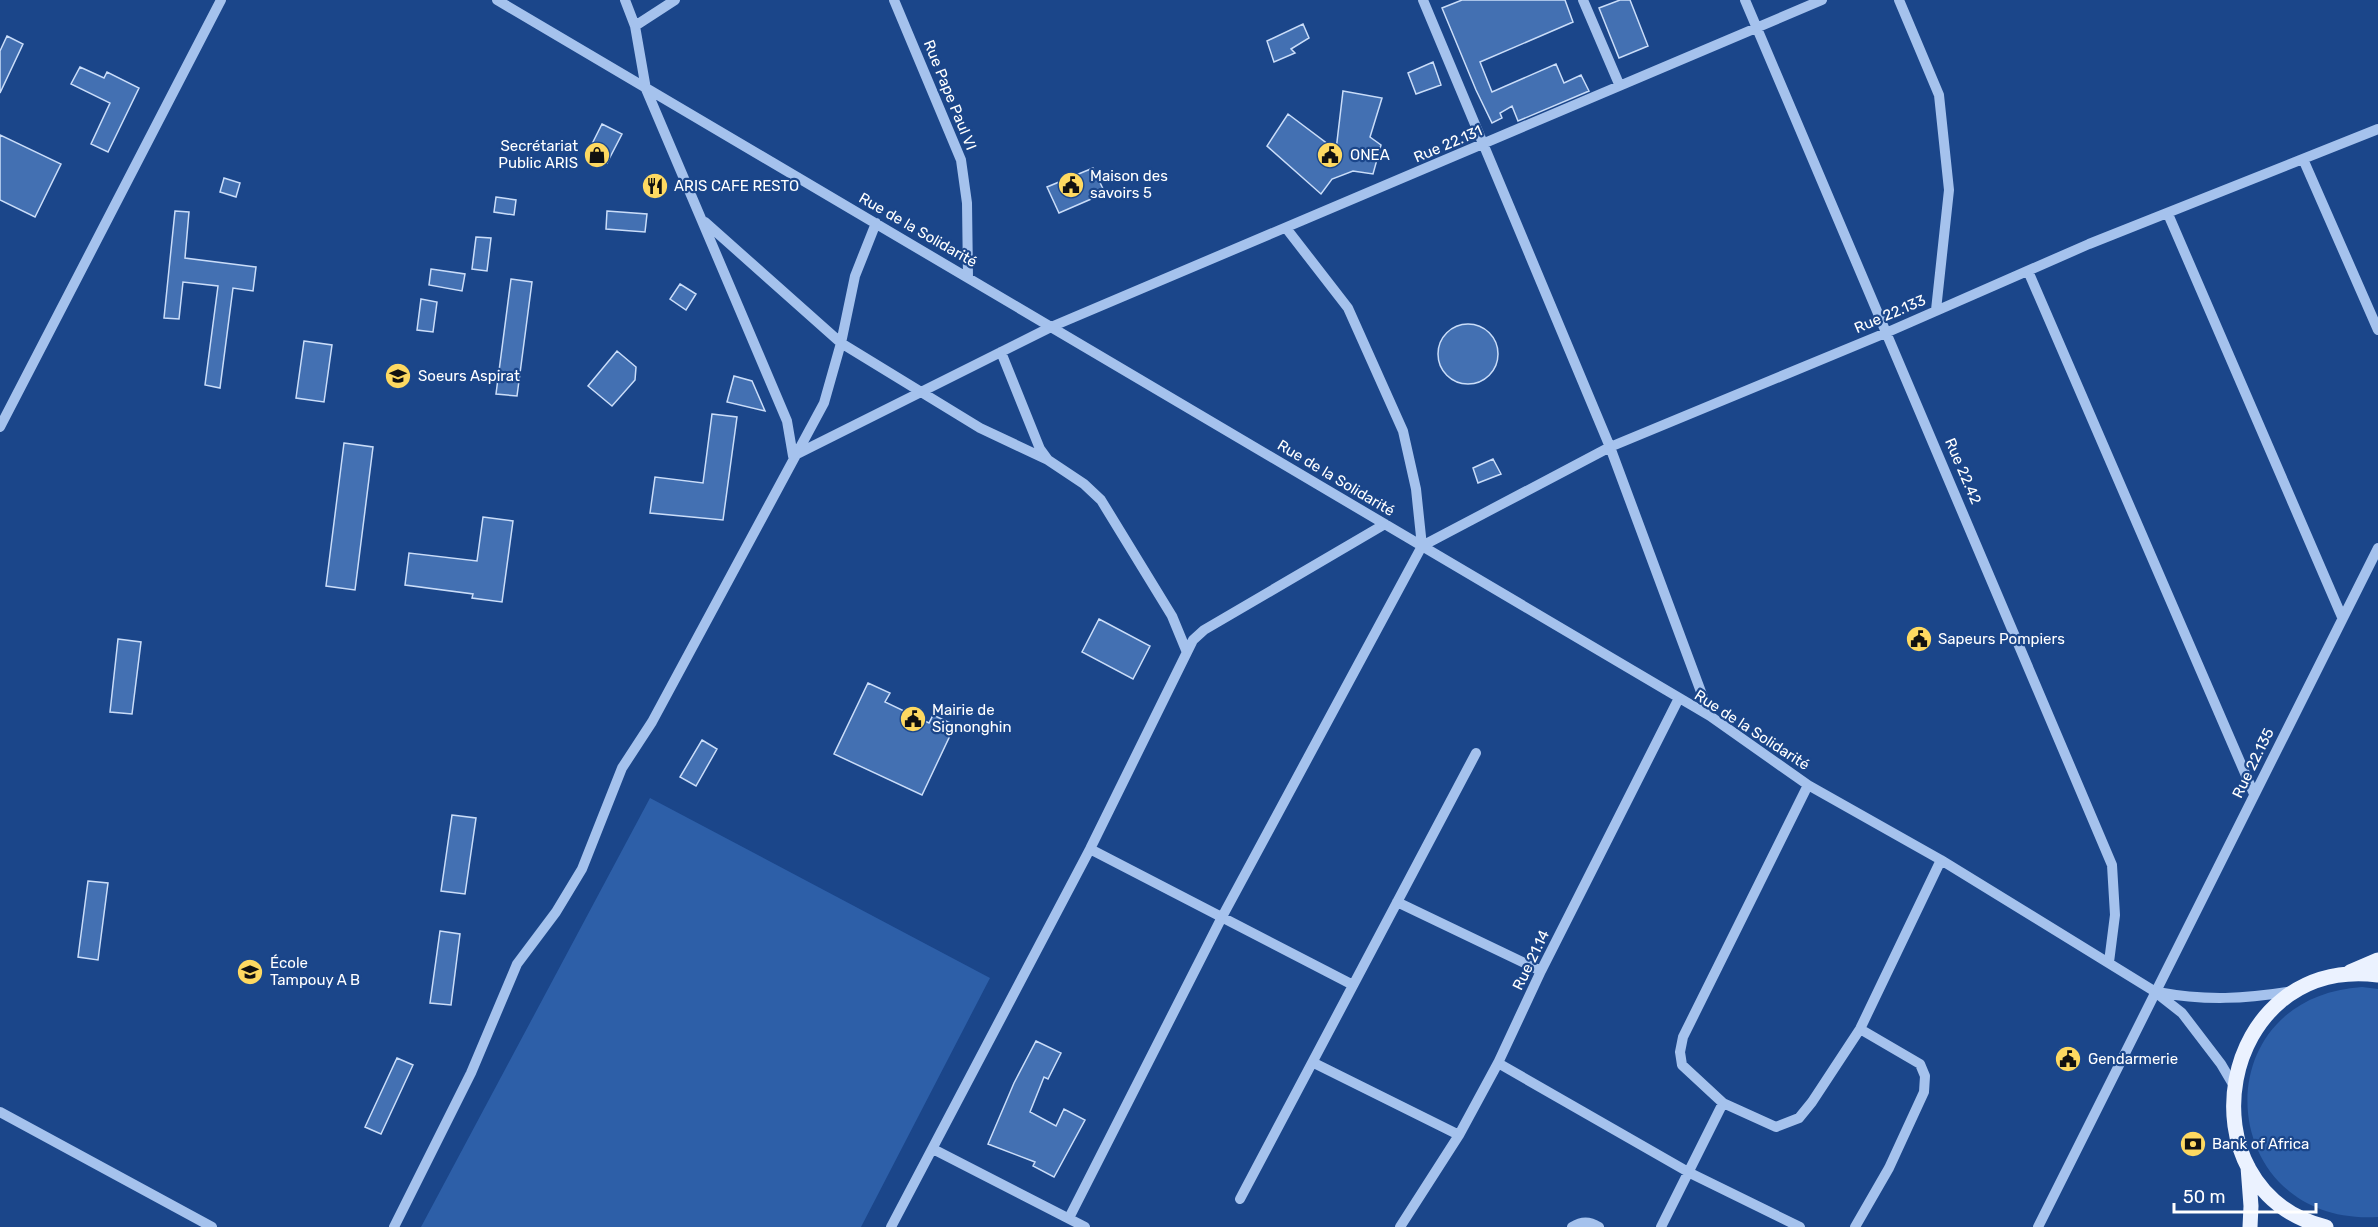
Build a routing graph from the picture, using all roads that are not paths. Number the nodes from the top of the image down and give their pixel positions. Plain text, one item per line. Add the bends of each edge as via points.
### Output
1 (221, 0) edge
2 (497, 0) edge
3 (625, 0) edge
4 (675, 0) edge
5 (894, 0) edge
6 (1424, 0) edge
7 (1583, 0) edge
8 (1745, 0) edge
9 (1822, 0) edge
10 (1899, 0) edge
11 (635, 26) junction
12 (1756, 27) junction
13 (1619, 84) junction
14 (646, 89) junction
15 (2378, 129) edge
16 (1484, 145) junction
17 (2303, 159) junction
18 (2168, 214) junction
19 (702, 219) junction
20 (876, 223) junction
21 (1286, 228) junction
22 (2028, 271) junction
23 (968, 277) junction
24 (1936, 310) junction
25 (1051, 327) junction
26 (2378, 330) edge
27 (1888, 332) junction
28 (841, 343) junction
29 (1001, 352) junction
30 (921, 392) junction
31 (0, 427) edge
32 (1610, 447) junction
33 (793, 456) junction
34 (1048, 460) junction
35 (1385, 524) junction
36 (1422, 546) junction
37 (2378, 548) edge
38 (2342, 617) junction
39 (1186, 650) junction
40 (1678, 700) junction
41 (1710, 716) junction
42 (1476, 753) dead end
43 (1808, 785) junction
44 (2254, 794) junction
45 (1090, 849) junction
46 (1941, 860) junction
47 (1397, 902) junction
48 (1222, 917) junction
49 (2378, 960) edge
50 (2109, 962) junction
51 (1541, 971) junction
52 (2342, 975) junction
53 (2378, 975) edge
54 (1353, 985) junction
55 (2300, 990) junction
56 (2154, 991) junction
57 (1860, 1029) junction
58 (1314, 1062) junction
59 (1498, 1063) junction
60 (2234, 1086) junction
61 (1723, 1103) junction
62 (0, 1112) edge
63 (1459, 1135) junction
64 (933, 1149) junction
65 (2248, 1164) junction
66 (1690, 1173) junction
67 (1240, 1199) dead end
68 (1069, 1218) junction
69 (212, 1227) edge
70 (394, 1227) edge
71 (891, 1227) edge
72 (1085, 1227) edge
73 (1400, 1227) edge
74 (1572, 1227) edge
75 (1599, 1227) edge
76 (1661, 1227) edge
77 (1800, 1227) edge
78 (1855, 1227) edge
79 (2038, 1227) edge
80 (2250, 1227) edge
81 (2326, 1227) edge

1 - 31 street
2 - 14 street, Rue de la Solidarité
3 - 11 street
4 - 11 street
5 - 23 street, Rue Pape Paul VI via 961,160 967,204
6 - 16 street
7 - 13 street
8 - 12 street, Rue 22.42
9 - 12 street, Rue 22.131
10 - 24 street via 1939,95 1948,190
11 - 14 street
12 - 13 street, Rue 22.131
12 - 27 street, Rue 22.42
13 - 16 street, Rue 22.131
14 - 19 street
14 - 20 street, Rue de la Solidarité
15 - 17 street, Rue 22.133
16 - 21 street, Rue 22.131
16 - 32 street
17 - 18 street, Rue 22.133
17 - 26 street
18 - 22 street, Rue 22.133
18 - 38 street
19 - 28 street
19 - 33 street via 787,421
20 - 23 street, Rue de la Solidarité
20 - 28 street via 855,276
21 - 25 street, Rue 22.131
21 - 36 street via 1348,308 1403,431 1416,489
22 - 24 street, Rue 22.133
22 - 44 street
23 - 25 street, Rue de la Solidarité
24 - 27 street, Rue 22.133
25 - 29 street, Rue 22.131
25 - 35 street, Rue de la Solidarité
27 - 32 street, Rue 22.133
27 - 50 street, Rue 22.42 via 2112,865 2115,915
28 - 30 street
28 - 33 street via 824,403
29 - 30 street, Rue 22.131
29 - 34 street via 1027,421
30 - 33 street, Rue 22.131
30 - 34 street via 980,428
32 - 36 street, Rue 22.133
32 - 41 street
33 - 70 street via 658,712 622,768 582,869 517,964 471,1073
34 - 39 street via 1084,484 1101,501 1172,616
35 - 36 street, Rue de la Solidarité
35 - 39 street via 1204,630
36 - 40 street, Rue de la Solidarité
36 - 48 street
37 - 38 street, Rue 22.135
38 - 44 street, Rue 22.135
39 - 45 street
40 - 41 street, Rue de la Solidarité
40 - 51 street, Rue 21.14
41 - 43 street, Rue de la Solidarité
42 - 47 street
43 - 46 street, Rue de la Solidarité
43 - 61 street via 1683,1037 1682,1065
44 - 56 street, Rue 22.135
45 - 48 street
45 - 64 street
46 - 50 street, Rue de la Solidarité
46 - 57 street
47 - 51 street
47 - 54 street
48 - 54 street
48 - 68 street
49 - 52 main road
50 - 56 street, Rue de la Solidarité
51 - 59 street, Rue 21.14
52 - 53 main road
52 - 55 main road
54 - 58 street
55 - 56 street, Rue de la Solidarité via 2241,999 2187,998
55 - 60 main road via 2259,1024 2245,1047
56 - 60 street, Rue de la Solidarité via 2182,1013
56 - 79 street, Rue 22.135
57 - 61 street via 1798,1119 1776,1126
57 - 78 street via 1920,1064 1925,1076 1924,1092 1889,1168
58 - 63 street
58 - 67 street
59 - 63 street, Rue 21.14
59 - 66 street
60 - 65 main road via 2233,1118
61 - 66 street
62 - 69 street
63 - 73 street, Rue 21.14
64 - 68 street
64 - 71 street
65 - 80 main road
65 - 81 main road via 2279,1203
66 - 76 street
66 - 77 street
68 - 72 street
74 - 75 street via 1580,1222

